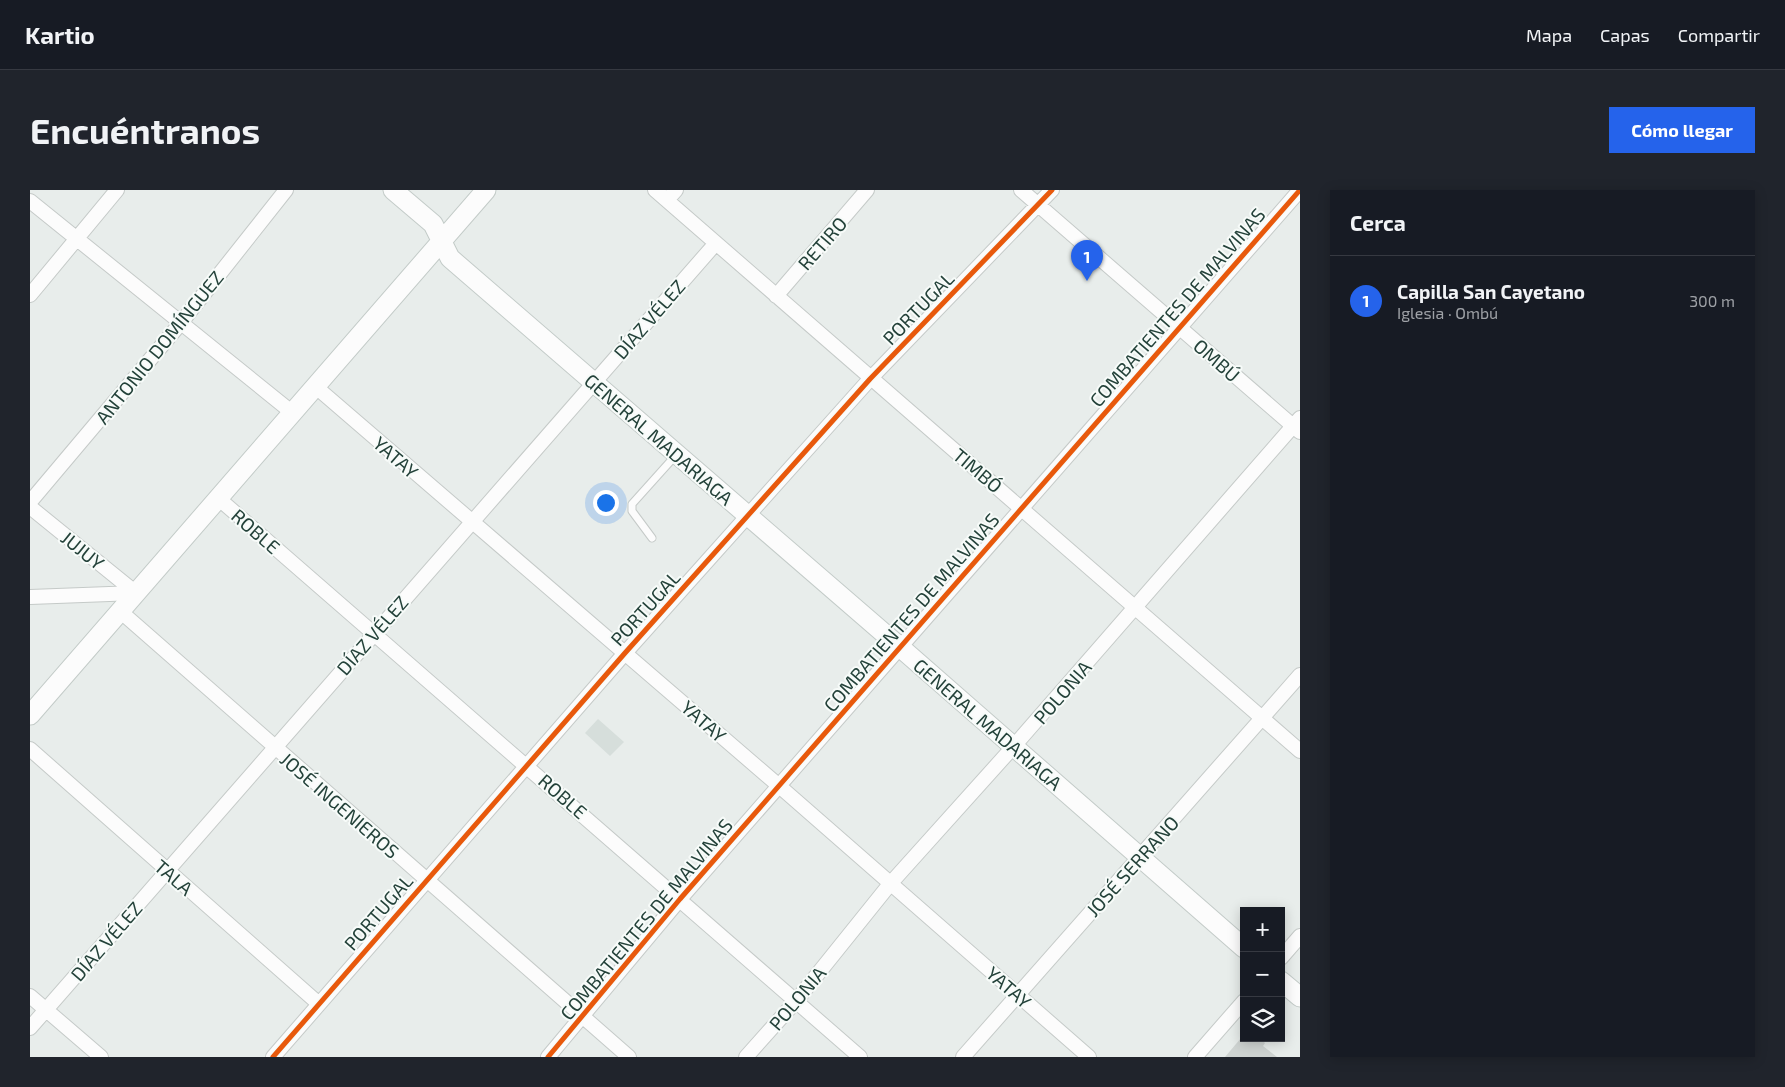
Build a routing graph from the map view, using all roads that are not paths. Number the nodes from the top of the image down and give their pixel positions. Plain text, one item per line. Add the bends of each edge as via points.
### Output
1 (117, 190) edge
2 (286, 190) edge
3 (393, 190) edge
4 (486, 190) edge
5 (655, 190) edge
6 (867, 190) edge
7 (1021, 190) edge
8 (1052, 190) edge
9 (1300, 190) edge
10 (671, 195) edge
11 (30, 201) edge
12 (1038, 206) junction
13 (76, 239) junction
14 (443, 241) junction
15 (716, 244) junction
16 (30, 295) edge
17 (776, 296) junction
18 (180, 324) junction
19 (1179, 328) junction
20 (870, 379) junction
21 (594, 382) junction
22 (316, 387) junction
23 (294, 414) junction
24 (1298, 425) edge
25 (677, 454) junction
26 (218, 498) junction
27 (30, 502) edge
28 (1021, 507) junction
29 (30, 508) edge
30 (748, 516) junction
31 (472, 523) junction
32 (652, 538) dead end
33 (136, 593) junction
34 (30, 596) edge
35 (1135, 606) junction
36 (120, 611) junction
37 (373, 634) junction
38 (901, 648) junction
39 (625, 652) junction
40 (1300, 675) edge
41 (30, 715) edge
42 (1262, 718) junction
43 (1014, 746) junction
44 (275, 747) junction
45 (30, 749) edge
46 (1300, 751) edge
47 (528, 766) junction
48 (778, 786) junction
49 (1140, 858) junction
50 (167, 871) junction
51 (426, 880) junction
52 (890, 884) junction
53 (680, 899) junction
54 (1300, 936) edge
55 (1240, 945) edge
56 (1285, 953) edge
57 (1285, 984) edge
58 (1018, 993) junction
59 (30, 996) edge
60 (1300, 997) edge
61 (796, 1001) junction
62 (319, 1004) junction
63 (1240, 1006) edge
64 (46, 1009) junction
65 (584, 1016) junction
66 (30, 1028) edge
67 (101, 1057) edge
68 (273, 1057) edge
69 (548, 1057) edge
70 (629, 1057) edge
71 (746, 1057) edge
72 (860, 1057) edge
73 (963, 1057) edge
74 (1089, 1057) edge
75 (1195, 1057) edge

1 - 13 street
2 - 18 street, ANTONIO DOMÍNGUEZ
3 - 14 street, GENERAL MADARIAGA via 433,224
4 - 14 street
5 - 10 street, TIMBÓ
6 - 17 street, RETIRO
7 - 12 street, OMBÚ
8 - 12 street, PORTUGAL
9 - 19 street, COMBATIENTES DE MALVINAS
10 - 15 street, TIMBÓ
11 - 13 street
12 - 19 street, OMBÚ
12 - 20 street, PORTUGAL
13 - 16 street
13 - 18 street
14 - 21 street, GENERAL MADARIAGA via 450,258
14 - 22 street
15 - 17 street, TIMBÓ
15 - 21 street, DÍAZ VÉLEZ
17 - 20 street, TIMBÓ
18 - 23 street
18 - 27 street, ANTONIO DOMÍNGUEZ
19 - 24 street, OMBÚ
19 - 28 street, COMBATIENTES DE MALVINAS
20 - 28 street, TIMBÓ
20 - 30 street, PORTUGAL
21 - 25 street, GENERAL MADARIAGA
21 - 31 street, DÍAZ VÉLEZ
22 - 23 street
22 - 31 street, YATAY
23 - 26 street
24 - 35 street, POLONIA
25 - 30 street, GENERAL MADARIAGA
25 - 32 lane via 632,504 632,511
26 - 33 street
26 - 37 street, ROBLE
28 - 35 street, TIMBÓ
28 - 38 street, COMBATIENTES DE MALVINAS
29 - 33 street, JUJUY
30 - 38 street, GENERAL MADARIAGA
30 - 39 street, PORTUGAL
31 - 37 street, DÍAZ VÉLEZ
31 - 39 street, YATAY
33 - 34 street
33 - 36 street
35 - 42 street, TIMBÓ
35 - 43 street, POLONIA
36 - 41 street
36 - 44 street, JOSÉ INGENIEROS
37 - 44 street, DÍAZ VÉLEZ
37 - 47 street, ROBLE
38 - 43 street, GENERAL MADARIAGA
38 - 48 street, COMBATIENTES DE MALVINAS
39 - 47 street, PORTUGAL
39 - 48 street, YATAY
40 - 42 street, JOSÉ SERRANO
42 - 46 street, TIMBÓ
42 - 49 street, JOSÉ SERRANO
43 - 49 street, GENERAL MADARIAGA
43 - 52 street, POLONIA
44 - 50 street, DÍAZ VÉLEZ
44 - 51 street, JOSÉ INGENIEROS
45 - 50 street, TALA
47 - 51 street, PORTUGAL
47 - 53 street, ROBLE
48 - 52 street, YATAY
48 - 53 street, COMBATIENTES DE MALVINAS
49 - 55 street, GENERAL MADARIAGA
49 - 58 street, JOSÉ SERRANO
50 - 62 street, TALA
50 - 64 street, DÍAZ VÉLEZ
51 - 62 street, PORTUGAL
51 - 65 street, JOSÉ INGENIEROS
52 - 58 street, YATAY
52 - 61 street, POLONIA
53 - 61 street, ROBLE
53 - 65 street, COMBATIENTES DE MALVINAS
54 - 56 street
57 - 60 street
58 - 73 street, JOSÉ SERRANO
58 - 74 street, YATAY
59 - 64 street
61 - 71 street, POLONIA
61 - 72 street, ROBLE
62 - 68 street, PORTUGAL
63 - 75 street
64 - 66 street, DÍAZ VÉLEZ
64 - 67 street
65 - 69 street, COMBATIENTES DE MALVINAS
65 - 70 street, JOSÉ INGENIEROS

